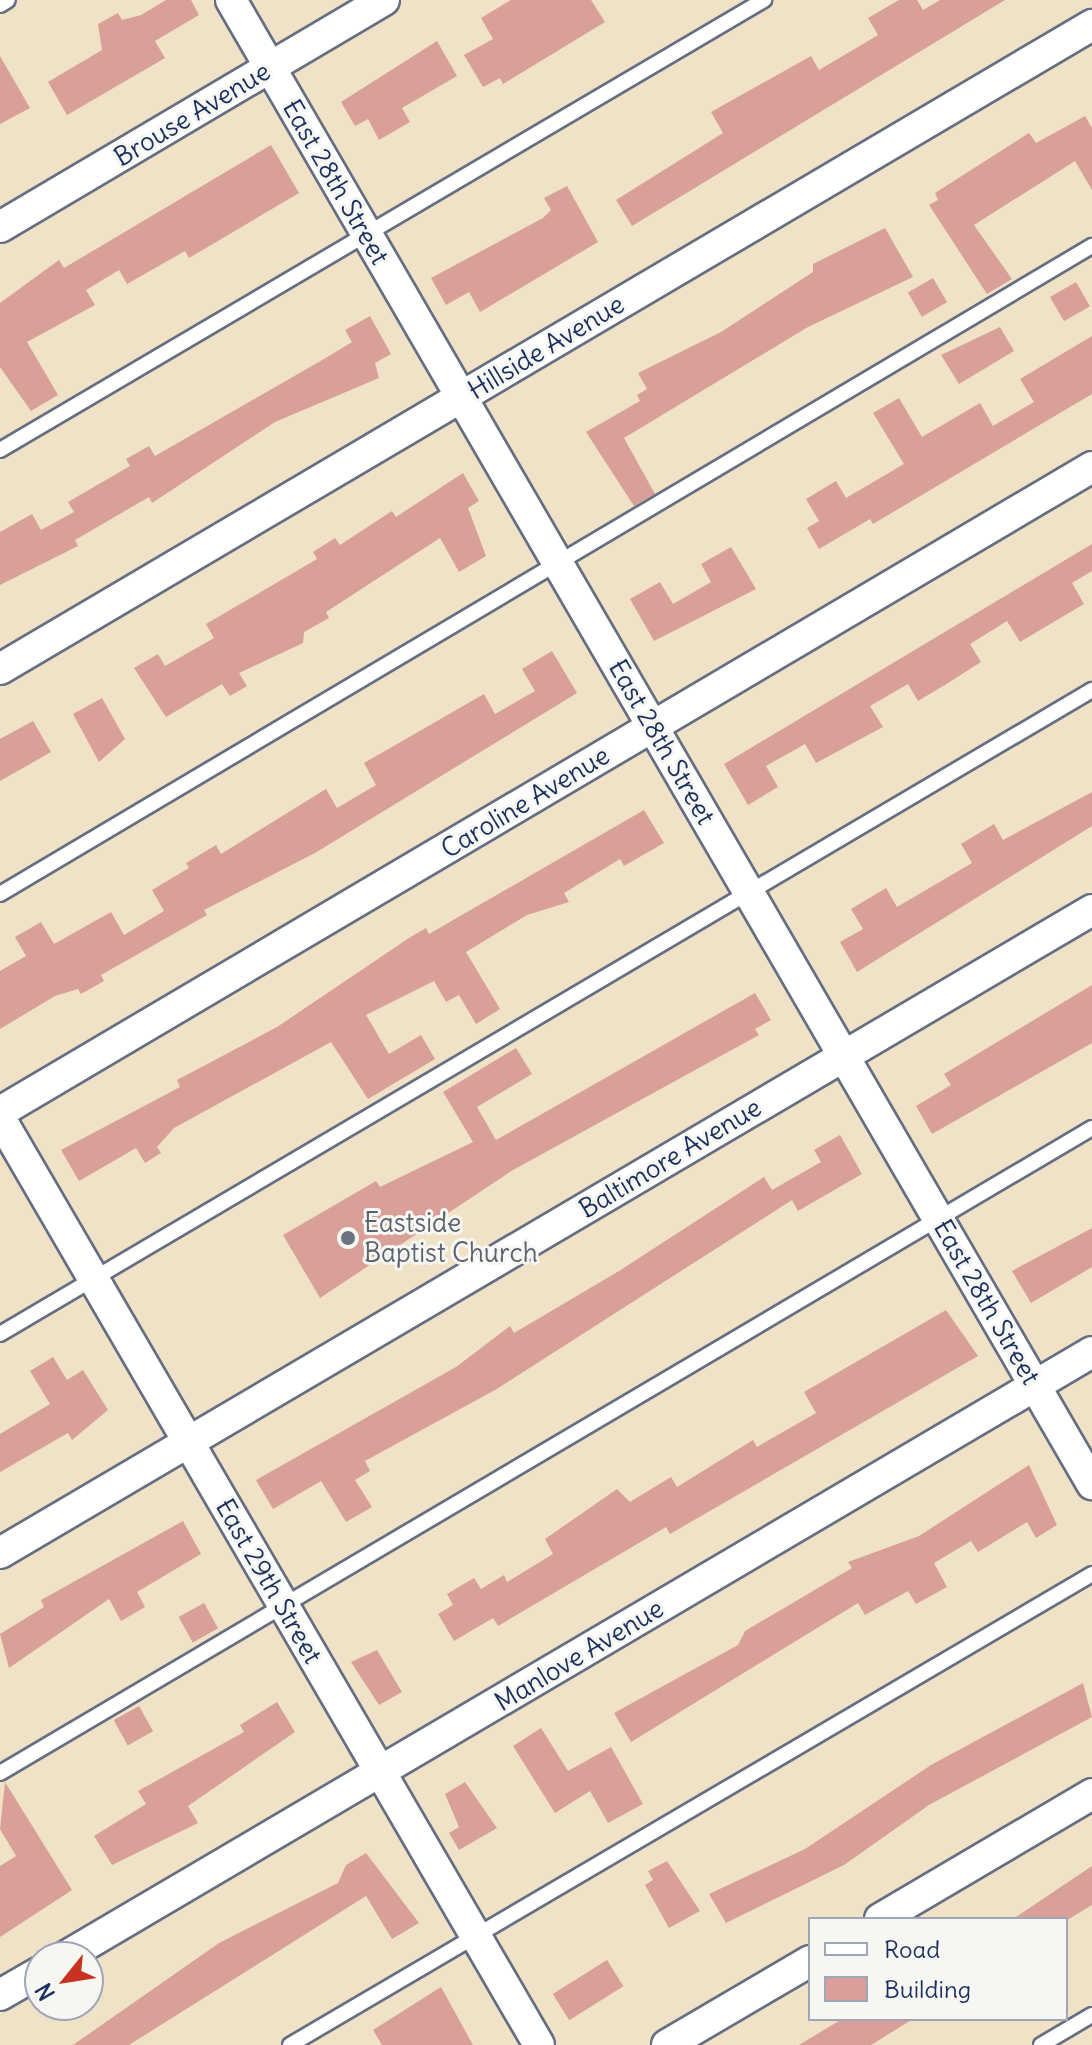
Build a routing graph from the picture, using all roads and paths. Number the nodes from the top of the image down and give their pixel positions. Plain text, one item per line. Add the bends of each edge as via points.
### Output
1 (8, 0) edge
2 (231, 0) edge
3 (384, 0) edge
4 (764, 0) edge
5 (0, 5) edge
6 (1092, 25) edge
7 (270, 68) junction
8 (0, 227) edge
9 (365, 233) junction
10 (1092, 246) edge
11 (460, 398) junction
12 (0, 450) edge
13 (1092, 467) edge
14 (555, 559) junction
15 (0, 669) edge
16 (1092, 690) edge
17 (653, 726) junction
18 (749, 891) junction
19 (0, 894) edge
20 (1092, 910) edge
21 (845, 1055) junction
22 (0, 1112) edge
23 (0, 1118) edge
24 (1092, 1128) edge
25 (940, 1219) junction
26 (94, 1280) junction
27 (0, 1334) edge
28 (1092, 1352) edge
29 (1035, 1385) junction
30 (189, 1442) junction
31 (1092, 1484) edge
32 (0, 1553) edge
33 (1092, 1574) edge
34 (283, 1605) junction
35 (379, 1772) junction
36 (0, 1773) edge
37 (1092, 1794) edge
38 (883, 1917) edge
39 (476, 1937) junction
40 (92, 1941) edge
41 (808, 1962) edge
42 (24, 1981) edge
43 (0, 1995) edge
44 (1092, 2015) edge
45 (290, 2045) edge
46 (539, 2045) edge
47 (667, 2045) edge
48 (1041, 2045) edge

1 - 5 lane
2 - 7 street, East 28th Street
3 - 7 street, Brouse Avenue
4 - 9 lane
6 - 11 street, Hillside Avenue
7 - 8 street, Brouse Avenue
7 - 9 street, East 28th Street
9 - 11 street, East 28th Street
9 - 12 lane
10 - 14 lane
11 - 14 street, East 28th Street
11 - 15 street, Hillside Avenue
13 - 17 street, Caroline Avenue
14 - 17 street, East 28th Street
14 - 19 lane
16 - 18 lane
17 - 18 street, East 28th Street
17 - 22 street, Caroline Avenue
18 - 21 street, East 28th Street
18 - 26 lane
20 - 21 street, Baltimore Avenue
21 - 25 street, East 28th Street
21 - 30 street, Baltimore Avenue
23 - 26 street, East 29th Street
24 - 25 lane
25 - 29 street, East 28th Street
25 - 34 lane
26 - 27 lane
26 - 30 street, East 29th Street
28 - 29 street, Manlove Avenue
29 - 31 street, East 28th Street
29 - 35 street, Manlove Avenue
30 - 32 street, Baltimore Avenue
30 - 34 street, East 29th Street
33 - 39 lane
34 - 35 street, East 29th Street
34 - 36 lane
35 - 39 street, East 29th Street
35 - 40 street, Manlove Avenue
37 - 38 street
39 - 45 lane
39 - 46 street, East 29th Street
41 - 47 street
42 - 43 street
44 - 48 lane

